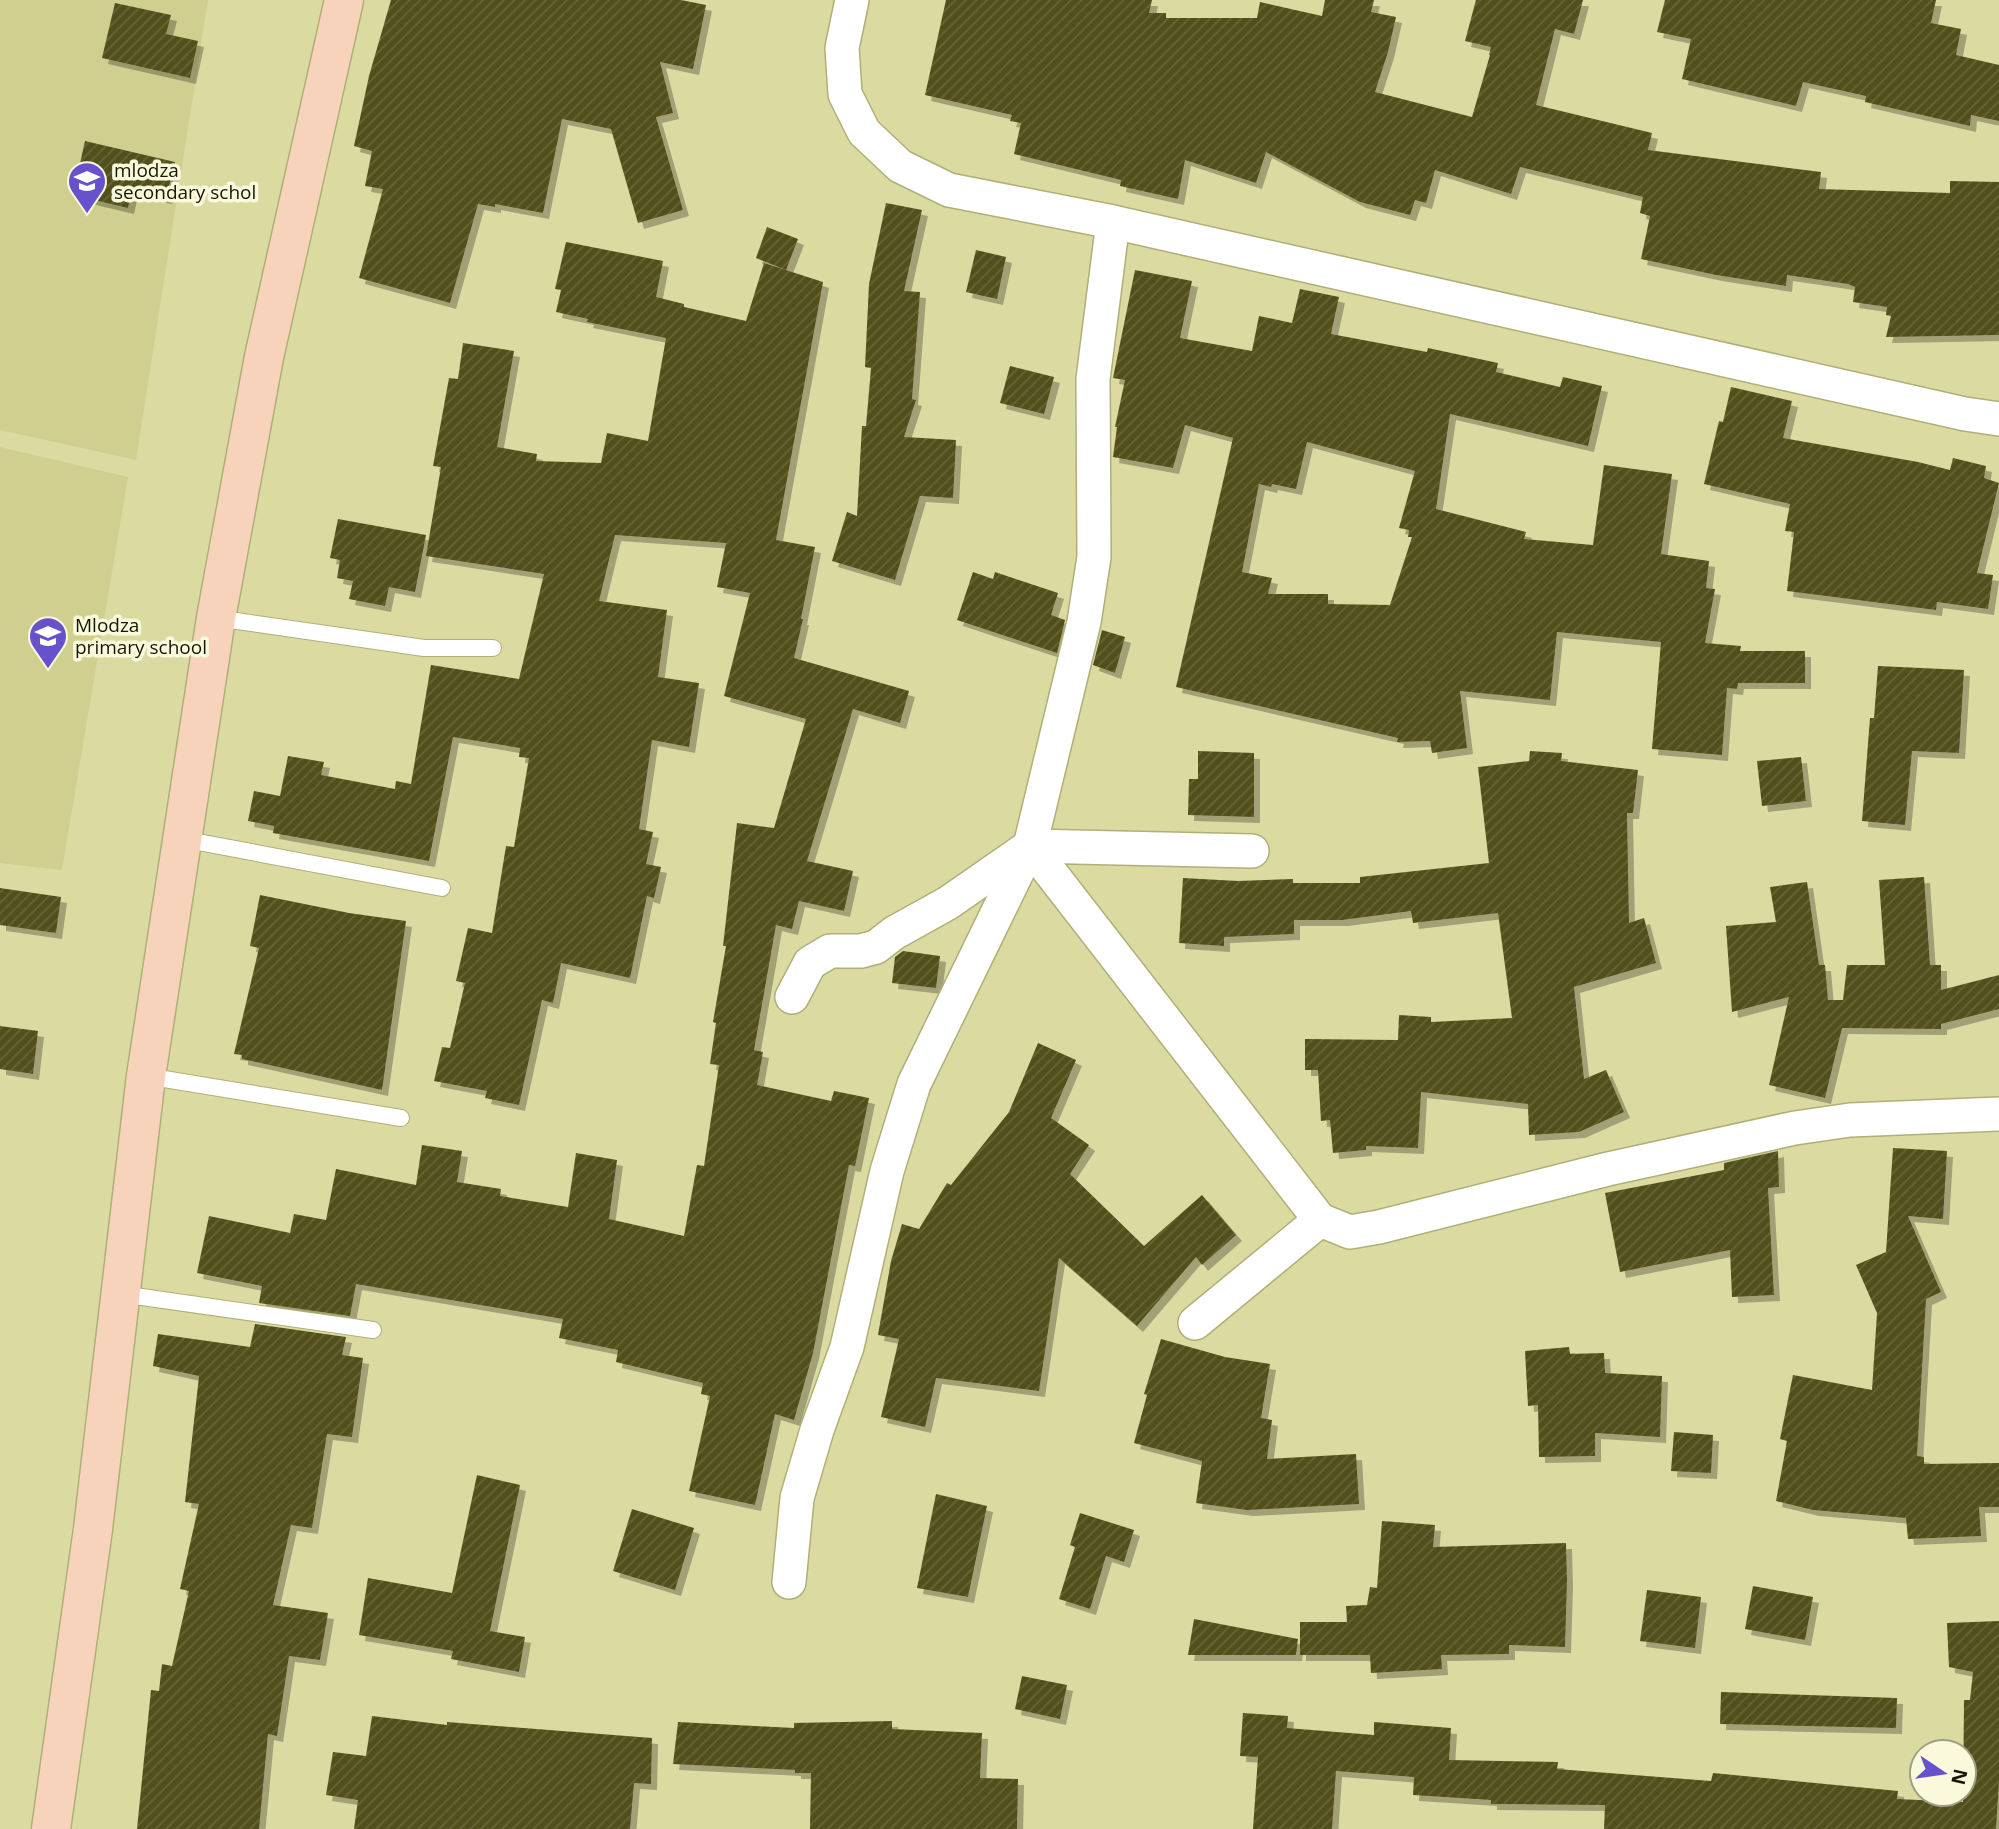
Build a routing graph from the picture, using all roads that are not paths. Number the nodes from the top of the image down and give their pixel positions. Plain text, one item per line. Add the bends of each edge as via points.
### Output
1 (344, 0) edge
2 (852, 0) edge
3 (1114, 222) junction
4 (1999, 419) edge
5 (216, 618) junction
6 (493, 648) dead end
7 (182, 839) junction
8 (1030, 846) junction
9 (1252, 851) dead end
10 (442, 888) dead end
11 (792, 998) dead end
12 (146, 1076) junction
13 (1999, 1114) edge
14 (401, 1118) dead end
15 (1320, 1220) junction
16 (119, 1293) junction
17 (1195, 1323) dead end
18 (373, 1330) dead end
19 (789, 1582) dead end
20 (51, 1829) edge

1 - 5 street via 264,357
2 - 3 street via 842,48 845,94 864,132 900,166 949,190
3 - 4 street
3 - 8 street via 1093,379 1094,557 1084,622
5 - 6 lane via 424,648
5 - 7 street
7 - 10 lane
7 - 12 street
8 - 9 street
8 - 11 street via 876,947 830,951 810,963
8 - 15 street
8 - 19 street via 914,1084 887,1171 847,1347 797,1498
12 - 14 lane
12 - 16 street
13 - 15 street via 1850,1120 1795,1128 1379,1227 1350,1231
15 - 17 street
16 - 18 lane
16 - 20 street via 93,1529

